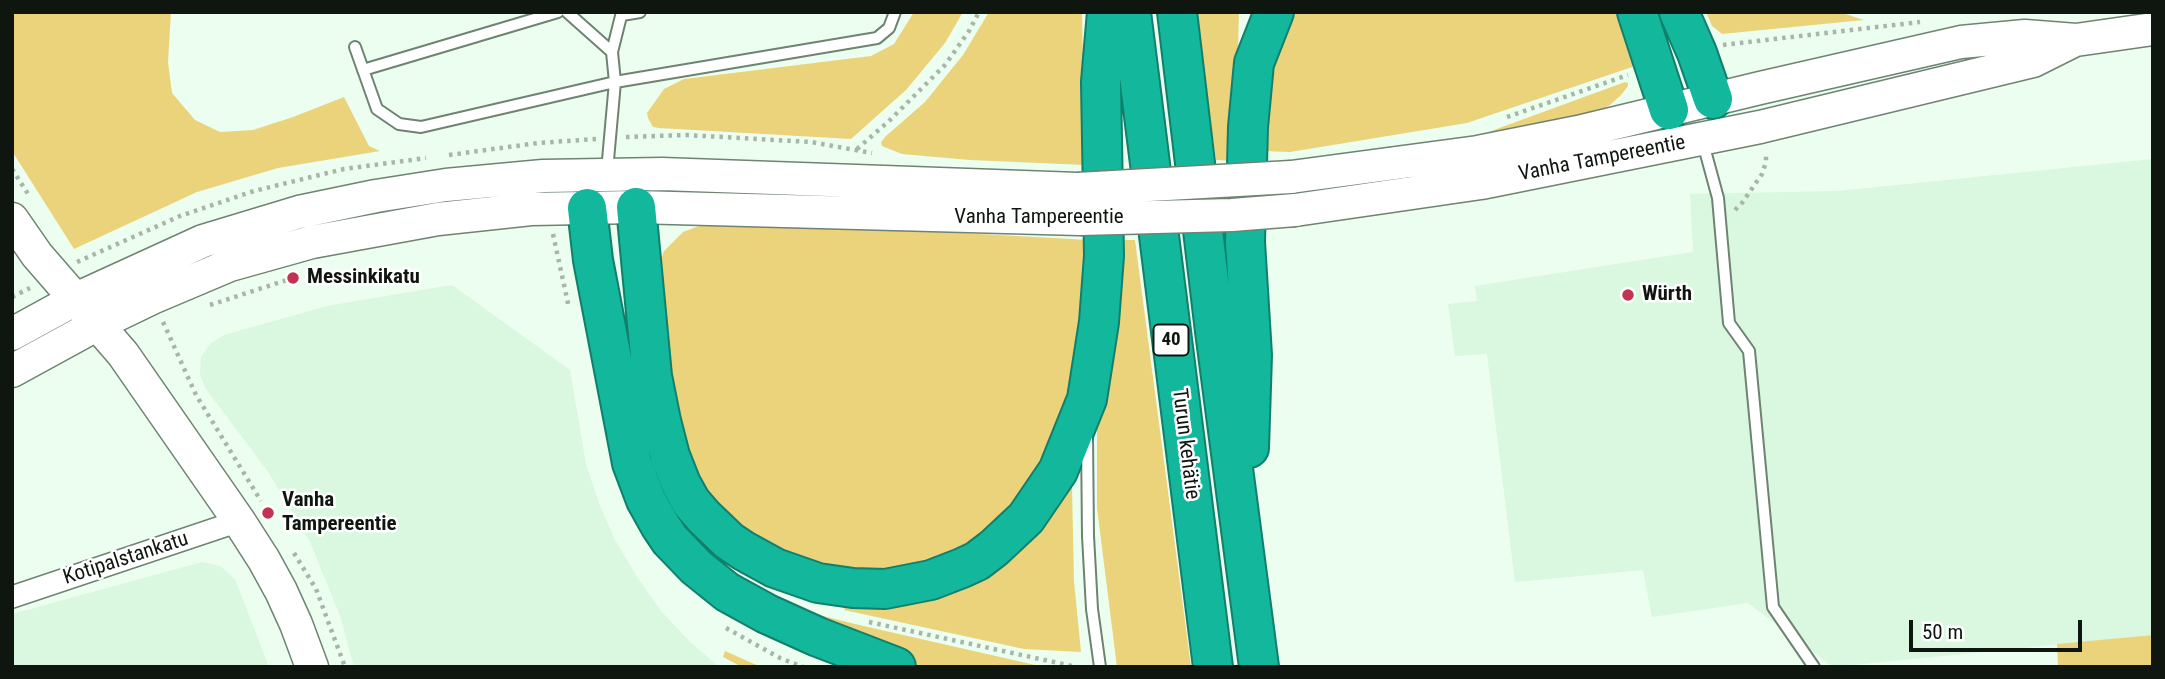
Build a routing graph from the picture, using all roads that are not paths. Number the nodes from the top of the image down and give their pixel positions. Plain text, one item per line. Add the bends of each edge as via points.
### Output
1 (558, 12) edge
2 (567, 12) edge
3 (640, 12) edge
4 (895, 12) edge
5 (1107, 12) edge
6 (1131, 12) edge
7 (1177, 12) edge
8 (1637, 12) edge
9 (1679, 12) edge
10 (622, 13) edge
11 (2153, 29) edge
12 (1261, 38) edge
13 (2077, 40) junction
14 (355, 47) dead end
15 (612, 52) junction
16 (363, 70) junction
17 (615, 82) junction
18 (1713, 99) junction
19 (1669, 110) junction
20 (1701, 139) junction
21 (607, 174) junction
22 (1079, 204) junction
23 (636, 207) junction
24 (587, 208) junction
25 (12, 219) edge
26 (76, 299) junction
27 (98, 324) junction
28 (12, 334) edge
29 (12, 371) edge
30 (1087, 398) junction
31 (252, 514) junction
32 (1246, 565) junction
33 (12, 597) edge
34 (312, 667) edge
35 (896, 667) edge
36 (1100, 667) edge
37 (1213, 667) edge
38 (1259, 667) edge
39 (1814, 667) edge

1 - 16 lane
2 - 15 lane
3 - 10 lane
4 - 17 lane via 877,38
5 - 30 highway via 1101,82 1104,256
6 - 37 highway, Turun kehätie / 40
7 - 32 highway, Turun kehätie / 40
8 - 19 highway
9 - 18 highway
10 - 15 lane
11 - 13 main road, Vanha Tampereentie
12 - 32 highway via 1248,127 1245,242 1252,355
13 - 18 main road, Vanha Tampereentie via 2025,36 1961,42
13 - 20 main road, Vanha Tampereentie via 2032,61
14 - 16 lane
15 - 17 lane
16 - 17 lane via 377,109 399,124 421,127
17 - 21 lane
18 - 19 main road, Vanha Tampereentie
18 - 20 main road
19 - 20 main road
19 - 22 main road, Vanha Tampereentie, bridge via 1478,152
20 - 22 main road, Vanha Tampereentie, bridge via 1481,183 1295,210 1232,215
20 - 39 lane via 1718,198 1729,323 1749,351 1773,607
21 - 22 main road, Vanha Tampereentie
21 - 23 main road
21 - 24 main road
21 - 26 main road, Vanha Tampereentie via 446,185 299,212 203,241
22 - 23 main road, Vanha Tampereentie
23 - 24 main road, Vanha Tampereentie
23 - 30 highway via 652,376 673,466 691,502 715,529 782,571 818,583 885,589 931,580 976,561 1013,533 1043,495 1068,450
24 - 27 main road, Vanha Tampereentie via 438,219 312,242 230,265
24 - 35 highway via 575,260 632,463 646,500 670,540 709,578 744,602
25 - 26 main road
26 - 27 main road
26 - 28 main road, Vanha Tampereentie
27 - 29 main road, Vanha Tampereentie
27 - 31 main road
30 - 36 lane via 1088,536
31 - 33 street, Kotipalstankatu
31 - 34 main road via 264,560
32 - 38 highway, Turun kehätie / 40

